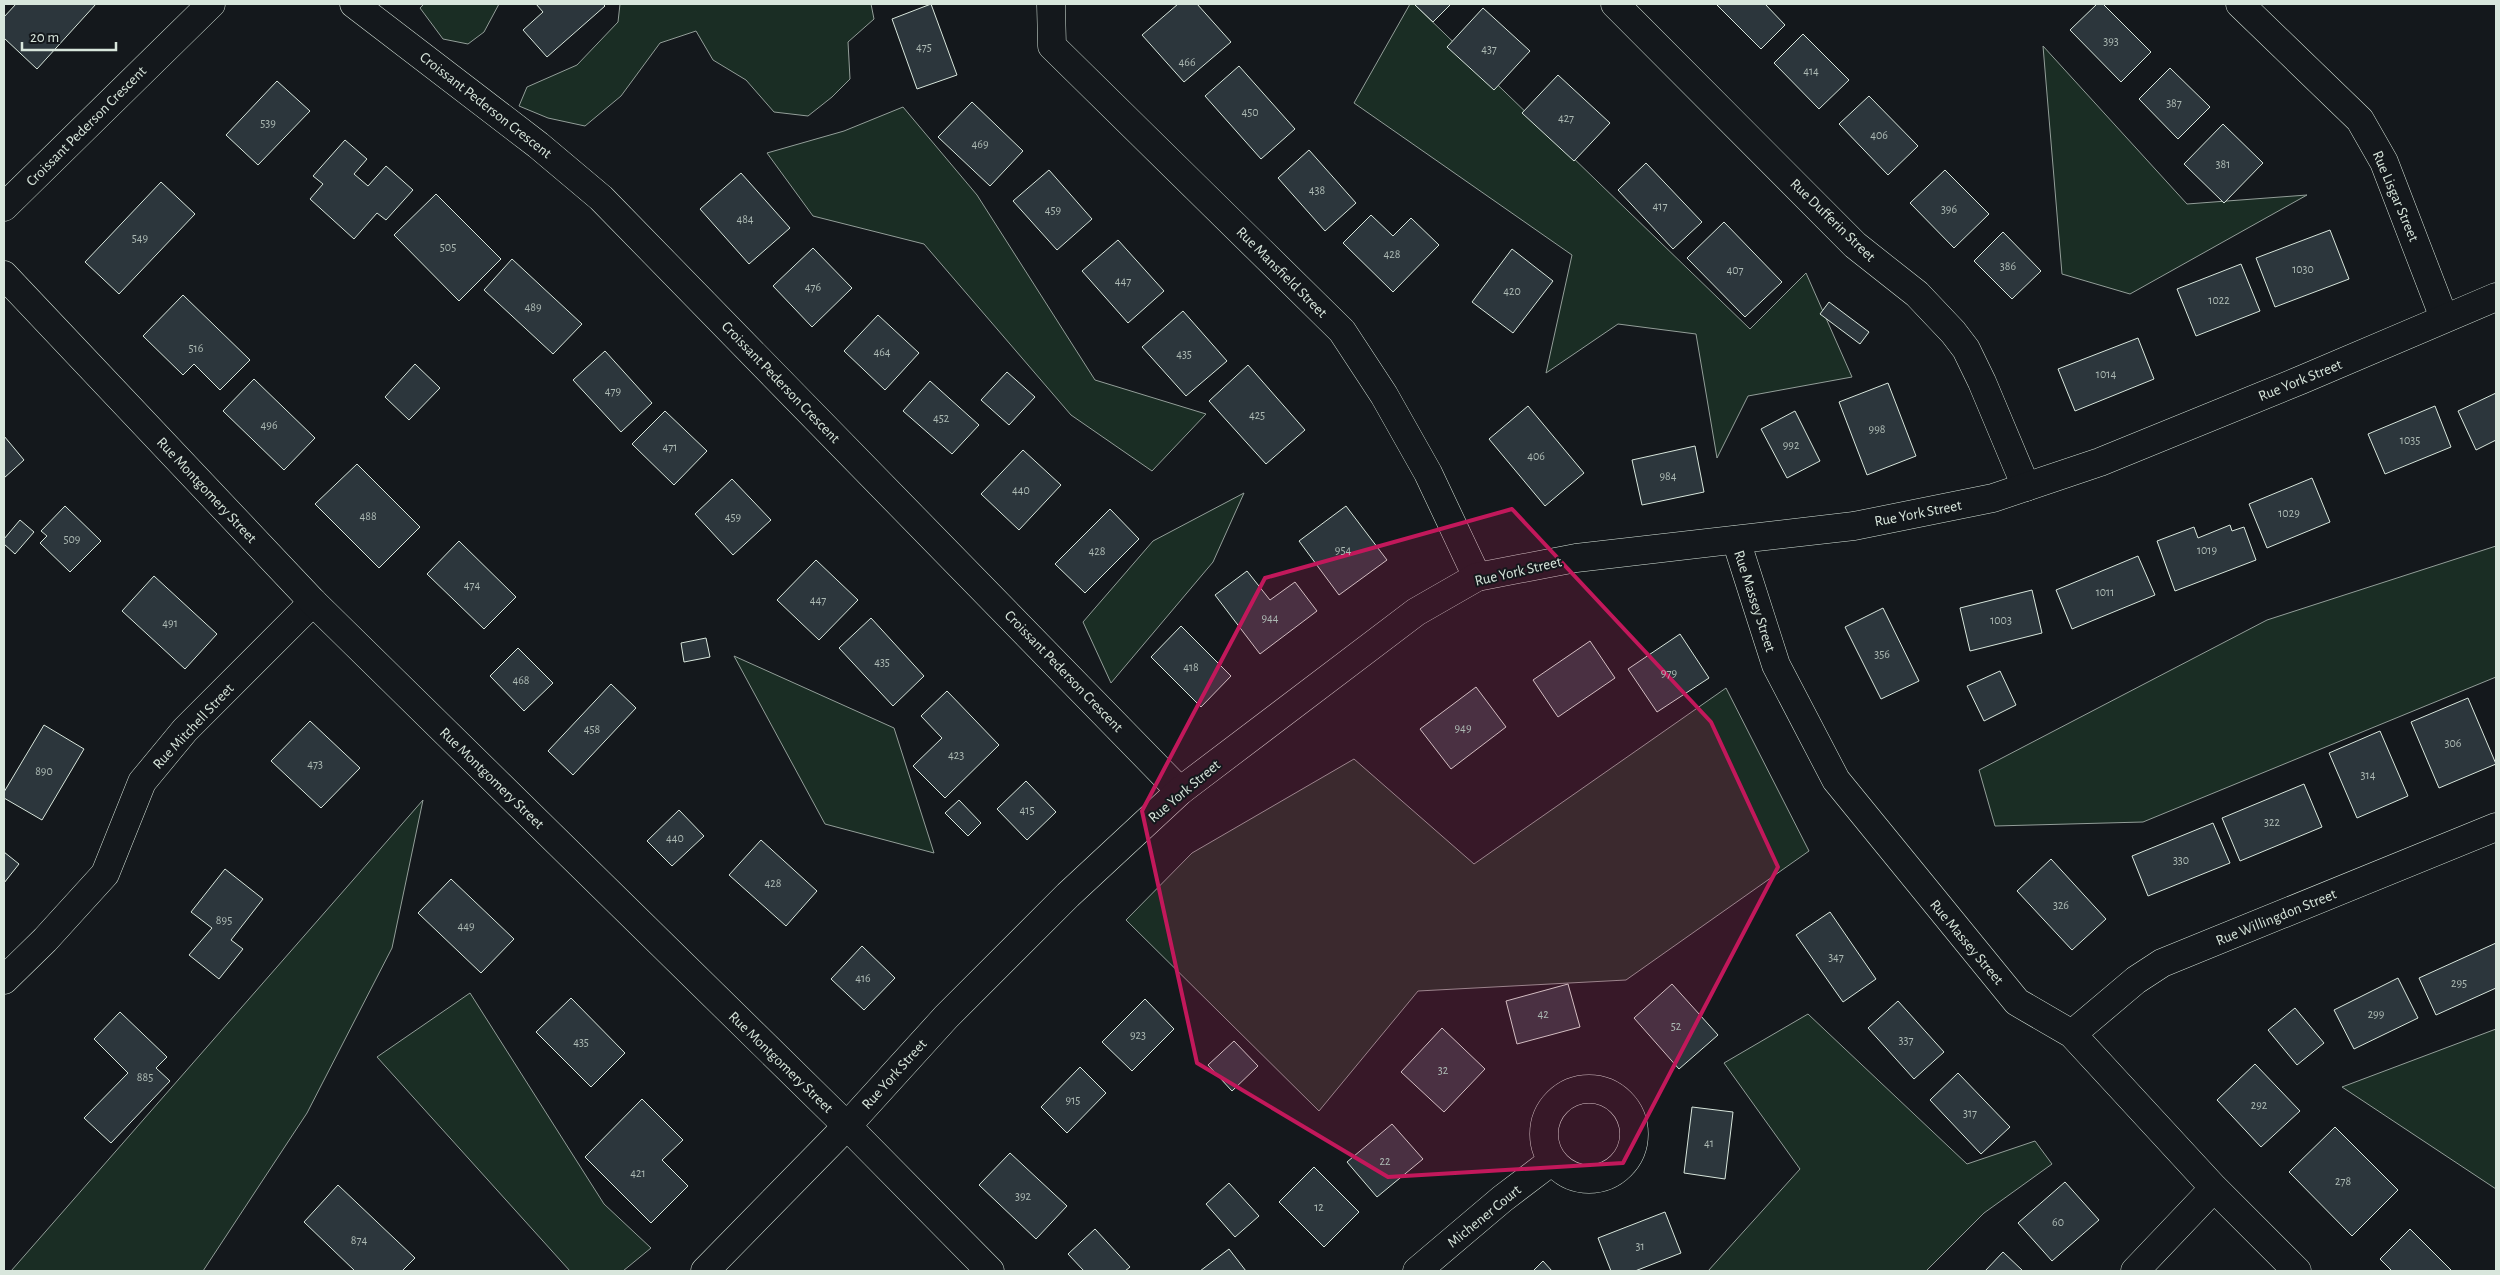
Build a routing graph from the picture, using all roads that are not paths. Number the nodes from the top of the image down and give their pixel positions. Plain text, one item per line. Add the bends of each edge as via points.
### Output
1 (211, 4) edge
2 (354, 4) edge
3 (1051, 4) edge
4 (1615, 4) edge
5 (2240, 4) edge
6 (4, 207) edge
7 (4, 275) edge
8 (2496, 297) edge
9 (2444, 318) junction
10 (2026, 487) junction
11 (1736, 540) junction
12 (1476, 577) junction
13 (312, 602) junction
14 (1180, 791) junction
15 (2496, 827) edge
16 (4, 980) edge
17 (2072, 1034) junction
18 (847, 1126) junction
19 (1552, 1161) dead end
20 (2214, 1188) junction
21 (705, 1271) edge
22 (990, 1271) edge
23 (1417, 1271) edge
24 (2135, 1271) edge
25 (2297, 1271) edge

1 - 6 street, Croissant Pederson Crescent
2 - 14 street, Croissant Pederson Crescent via 601,198
3 - 12 street, Rue Mansfield Street via 1052,46 1342,331 1384,395 1428,473
4 - 10 street, Rue Dufferin Street via 1855,245 1917,294 1953,332 1982,382
5 - 9 street, Rue Lisgar Street via 2360,120 2384,162
7 - 13 street, Rue Montgomery Street
8 - 9 street, Rue York Street
9 - 10 street, Rue York Street via 2100,462
10 - 11 street, Rue York Street via 1921,514 1854,526
11 - 12 street, Rue York Street via 1576,558
11 - 17 street, Rue Massey Street via 1776,665 1836,780 2017,1002
12 - 14 street, Rue York Street via 1416,612
13 - 16 street, Rue Mitchell Street via 185,730 154,767 142,782 105,874
13 - 18 street, Rue Montgomery Street
14 - 18 street, Rue York Street via 1068,895 952,1010
15 - 17 street, Rue Willingdon Street via 2162,963 2136,980
17 - 20 street, Rue Massey Street
18 - 21 street, Rue York Street
18 - 22 street, Rue Montgomery Street
19 - 23 street, Michener Court
20 - 24 street
20 - 25 street, Rue Massey Street

